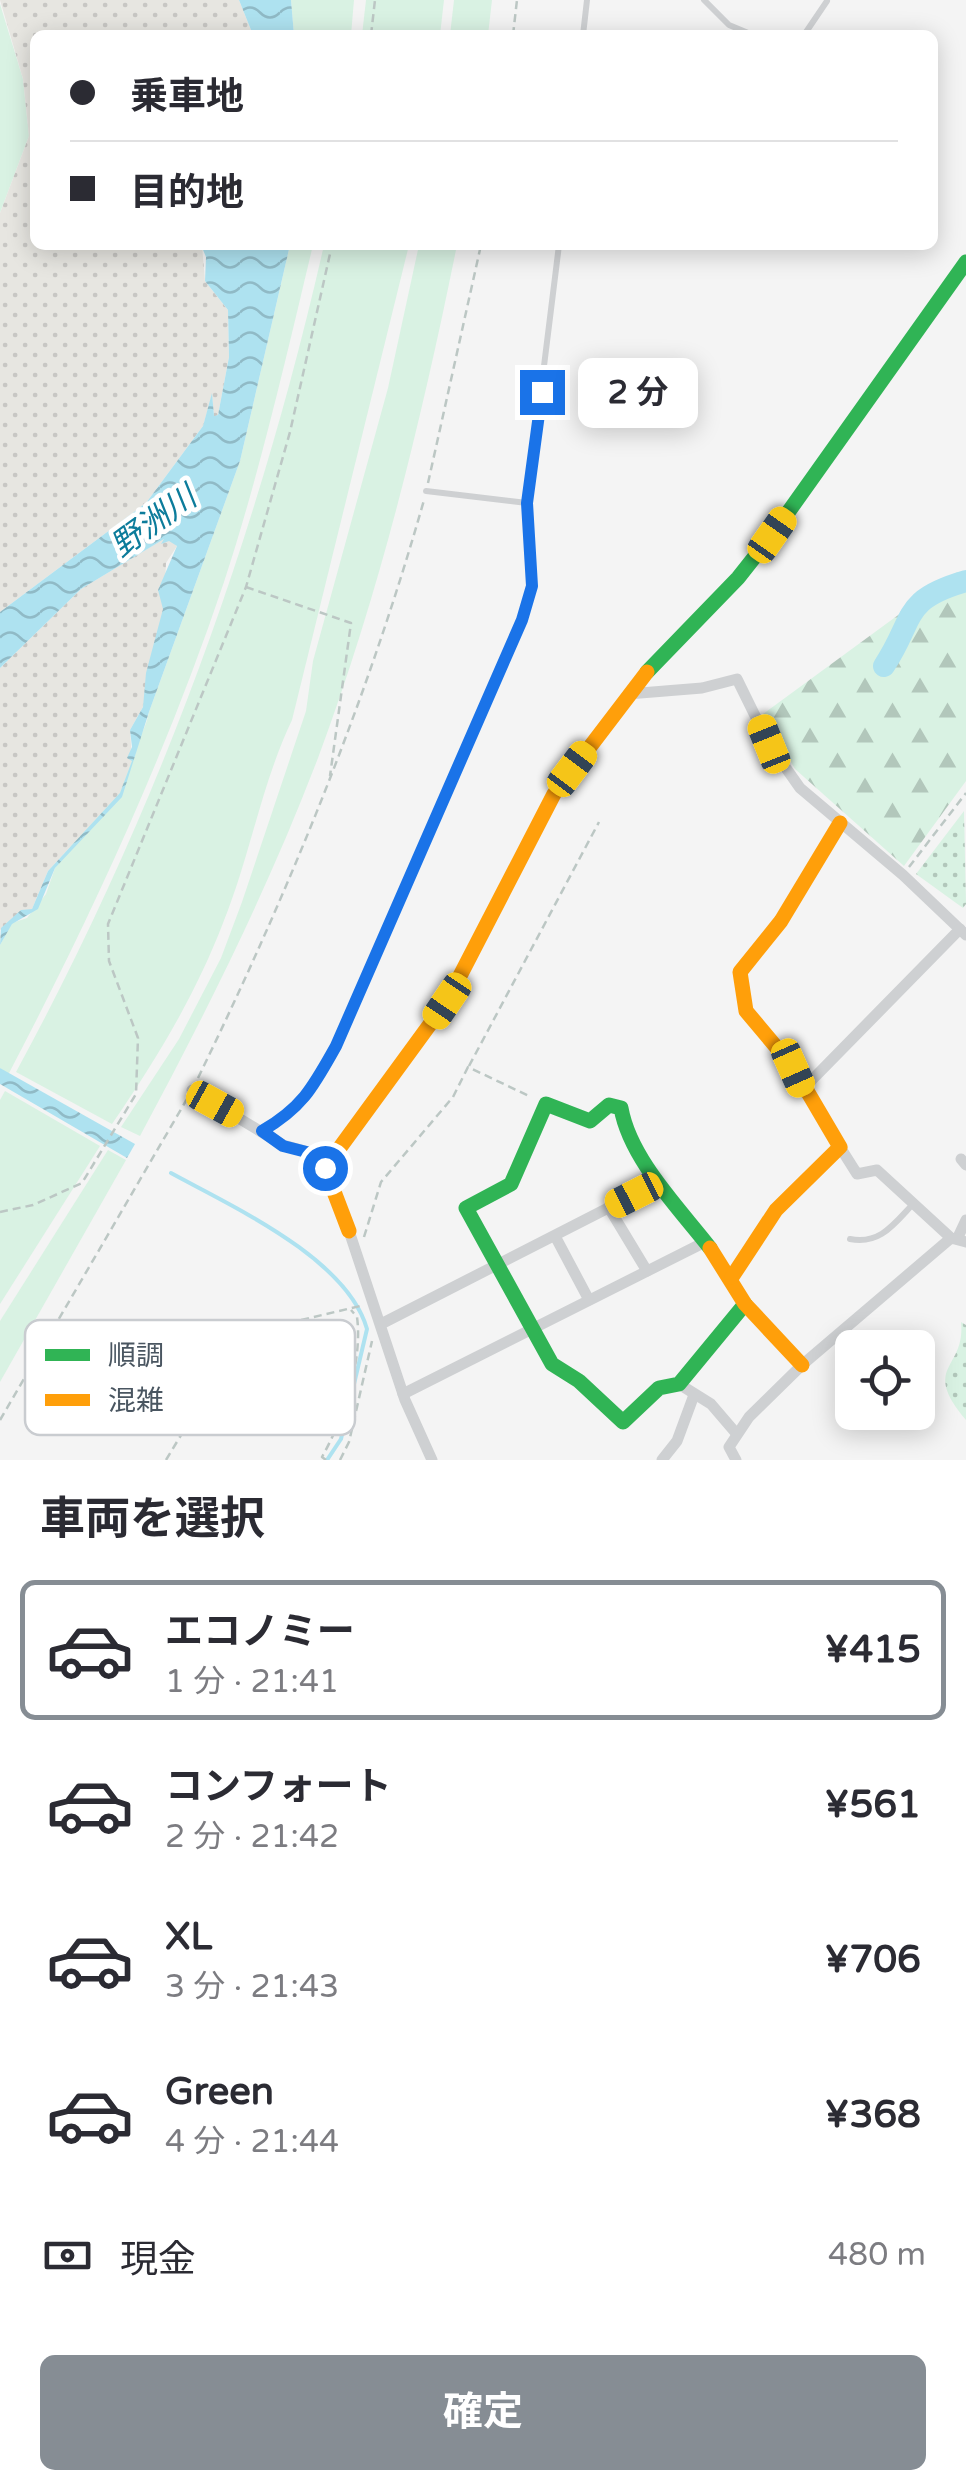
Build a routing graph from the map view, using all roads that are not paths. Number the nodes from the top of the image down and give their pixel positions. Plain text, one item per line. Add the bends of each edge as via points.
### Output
1 (587, 0) edge
2 (704, 0) edge
3 (827, 1) edge
4 (584, 30) edge
5 (741, 30) edge
6 (807, 30) edge
7 (557, 250) edge
8 (966, 262) edge
9 (426, 491) road end
10 (527, 503) junction
11 (628, 694) junction
12 (840, 823) junction
13 (963, 932) edge
14 (803, 1089) junction
15 (192, 1090) road end
16 (262, 1131) junction
17 (840, 1147) junction
18 (330, 1158) junction
19 (659, 1182) junction
20 (914, 1203) junction
21 (609, 1208) junction
22 (966, 1220) edge
23 (348, 1231) joint
24 (555, 1236) junction
25 (850, 1239) dead end
26 (958, 1239) edge
27 (705, 1242) junction
28 (497, 1266) junction
29 (647, 1271) junction
30 (732, 1278) junction
31 (589, 1300) junction
32 (745, 1304) junction
33 (383, 1323) junction
34 (530, 1330) junction
35 (802, 1365) junction
36 (679, 1384) junction
37 (403, 1394) junction
38 (694, 1395) junction
39 (735, 1432) junction
40 (432, 1460) edge
41 (662, 1460) edge
42 (736, 1460) edge

1 - 4 lane
2 - 5 lane
3 - 6 lane
7 - 10 lane
8 - 11 street via 772,535
9 - 10 lane
10 - 16 lane via 532,586 464,760 336,1046 306,1099
11 - 12 street via 736,679 781,764
11 - 18 street via 554,794 447,1001
12 - 13 street
12 - 14 street via 781,922 740,972 746,1011
13 - 14 street
14 - 17 street
15 - 16 street
16 - 18 street via 283,1146
17 - 20 street via 857,1174 878,1170
17 - 30 street via 776,1210
18 - 23 street via 325,1168
19 - 21 street
19 - 27 street
19 - 28 street via 624,1126 621,1108 609,1105 590,1120 546,1104 510,1184 466,1208
20 - 25 lane via 883,1234
20 - 26 street
21 - 24 street
21 - 29 street
22 - 26 street
23 - 33 street
24 - 28 street
24 - 31 street
26 - 35 street
27 - 29 street
27 - 30 street
28 - 33 street
28 - 34 street
29 - 31 street
30 - 32 street
31 - 34 street
32 - 35 street
32 - 36 street
33 - 37 street
34 - 36 street via 552,1364 622,1422 659,1388
34 - 37 street
35 - 39 street
36 - 38 street
37 - 40 street
38 - 39 street
38 - 41 street via 677,1441
39 - 42 street via 729,1447

